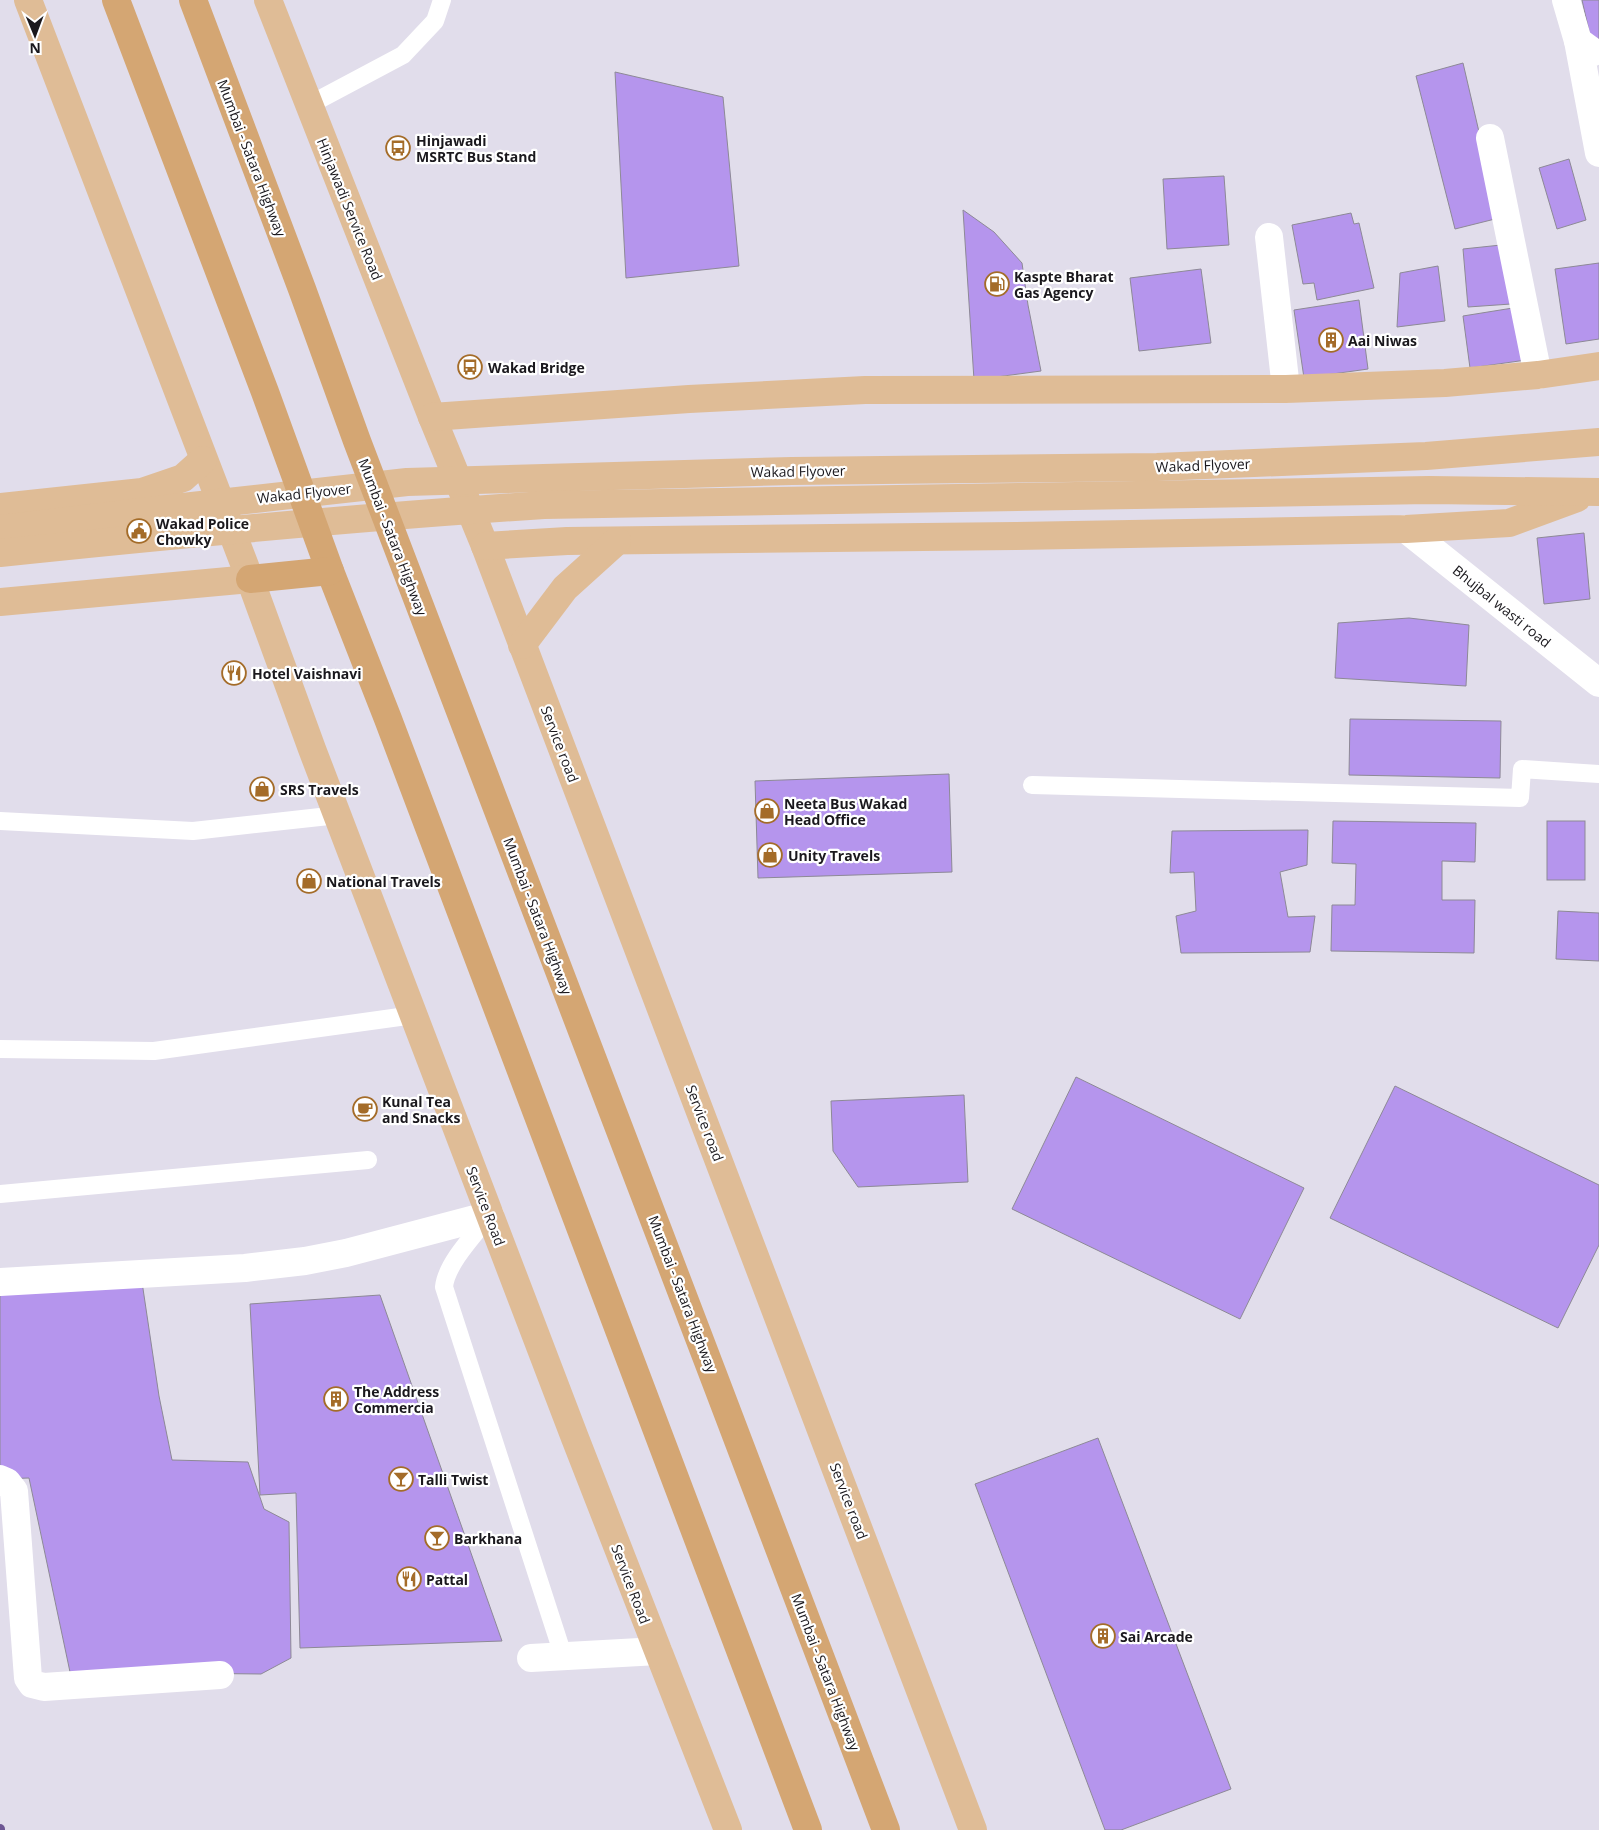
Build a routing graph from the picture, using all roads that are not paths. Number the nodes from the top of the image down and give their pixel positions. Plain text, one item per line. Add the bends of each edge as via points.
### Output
1 (28, 0) edge
2 (116, 0) edge
3 (193, 0) edge
4 (268, 0) edge
5 (442, 0) edge
6 (1566, 0) edge
7 (1588, 49) edge
8 (309, 105) junction
9 (1490, 138) dead end
10 (1599, 153) edge
11 (1269, 237) dead end
12 (1599, 366) edge
13 (1538, 375) junction
14 (1286, 389) junction
15 (432, 417) junction
16 (1599, 442) edge
17 (203, 460) junction
18 (1597, 492) edge
19 (0, 507) edge
20 (1406, 528) junction
21 (0, 529) edge
22 (617, 541) junction
23 (485, 546) junction
24 (0, 553) edge
25 (330, 571) junction
26 (250, 579) junction
27 (0, 602) edge
28 (522, 644) junction
29 (1599, 684) edge
30 (1599, 774) edge
31 (1032, 785) dead end
32 (338, 815) junction
33 (0, 821) edge
34 (414, 1016) junction
35 (0, 1050) edge
36 (368, 1160) dead end
37 (0, 1194) edge
38 (490, 1215) junction
39 (0, 1282) edge
40 (0, 1479) edge
41 (658, 1652) junction
42 (563, 1655) junction
43 (532, 1658) dead end
44 (220, 1675) dead end
45 (728, 1830) edge
46 (808, 1830) edge
47 (886, 1830) edge
48 (973, 1830) edge

1 - 17 main road, Service Road
2 - 25 highway
3 - 47 highway, Mumbai - Satara Highway via 357,441
4 - 8 main road, Hinjawadi Service Road
5 - 8 lane via 435,21 403,55
6 - 7 street
7 - 10 street
8 - 15 main road, Hinjawadi Service Road
9 - 13 street
11 - 14 street
12 - 13 main road
13 - 14 main road via 1445,383
14 - 15 main road via 865,390
15 - 23 main road, Service road
16 - 21 main road, Wakad Flyover via 1426,456 1157,467 810,470 408,482
17 - 19 main road via 183,478 142,492
17 - 26 main road, Service Road
18 - 20 main road via 1509,523
18 - 24 main road, Wakad Flyover via 1429,490 544,505 188,533
20 - 22 main road
20 - 29 street, Bhujbal wasti road
22 - 23 main road
22 - 28 main road via 564,588
23 - 28 main road, Service road
25 - 26 highway
25 - 46 highway
26 - 27 main road
26 - 32 main road, Service Road
28 - 48 main road, Service road
30 - 31 lane via 1522,770 1520,798
32 - 33 lane via 193,830
32 - 34 main road, Service Road
34 - 35 lane via 154,1051
34 - 38 main road, Service Road
36 - 37 lane
38 - 39 street via 305,1262
38 - 41 main road, Service Road
38 - 42 lane via 456,1259 444,1287
40 - 44 street via 14,1491 28,1678 32,1684 44,1687
41 - 42 street
41 - 45 main road, Service Road
42 - 43 street

